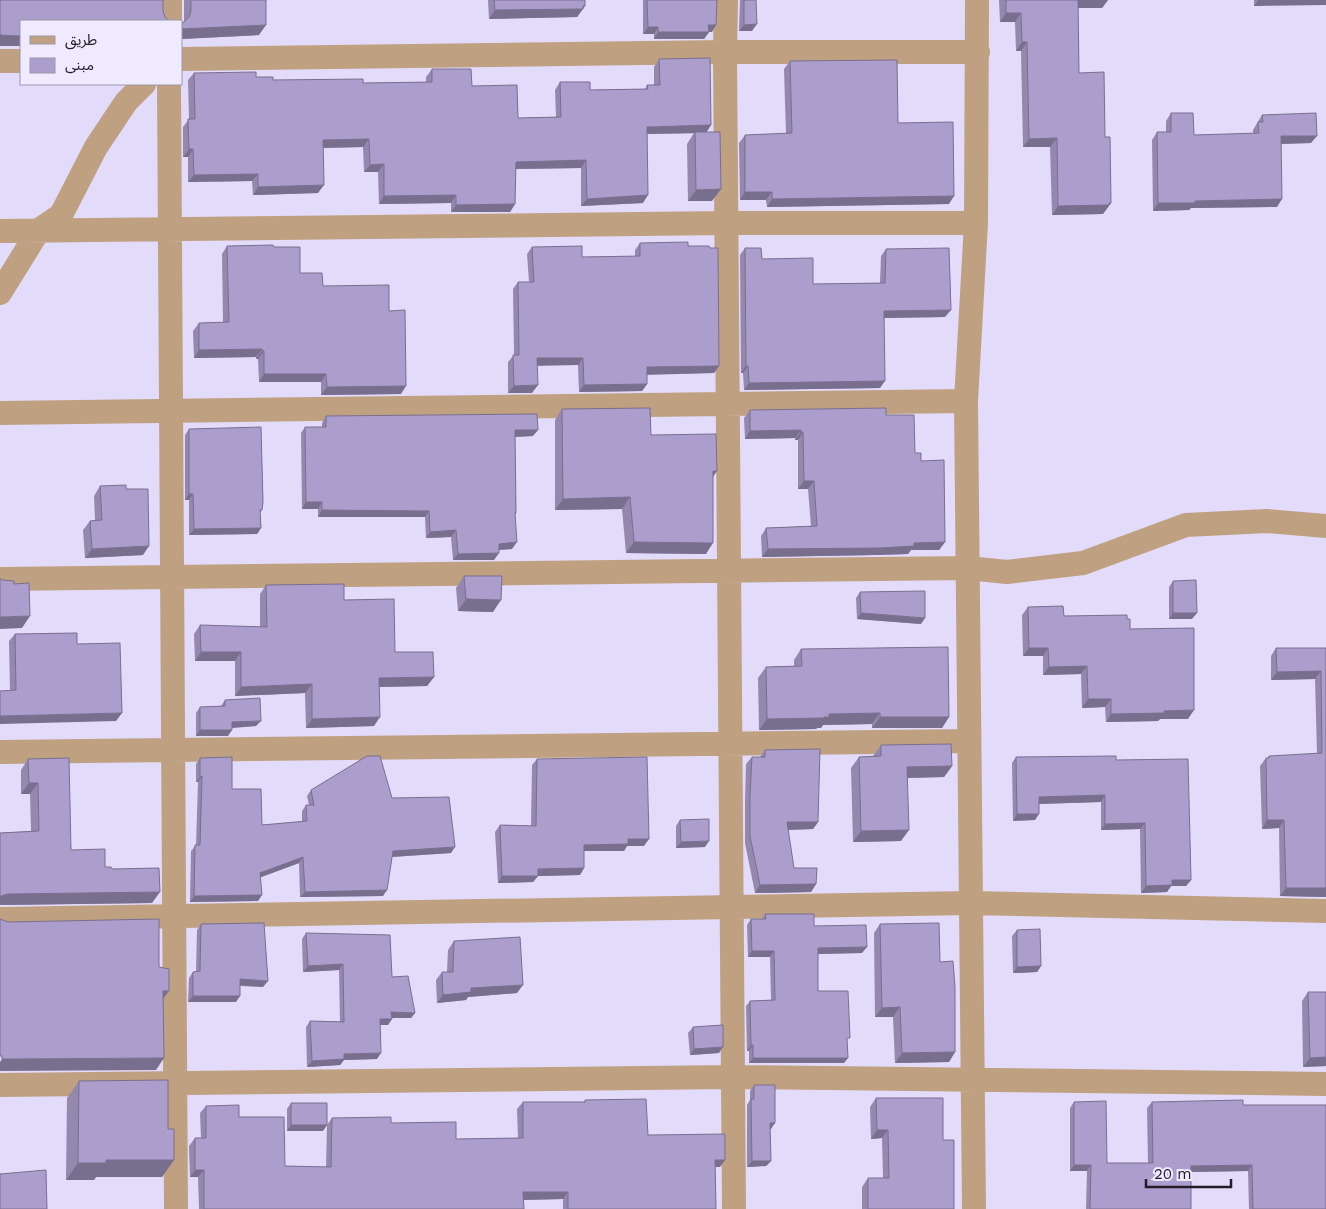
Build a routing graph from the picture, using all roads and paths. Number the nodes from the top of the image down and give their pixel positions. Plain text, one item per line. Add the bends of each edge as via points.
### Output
1 (170, 0) edge
2 (726, 0) edge
3 (977, 0) edge
4 (170, 20) edge
5 (725, 52) junction
6 (978, 52) junction
7 (182, 59) edge
8 (0, 61) edge
9 (20, 61) edge
10 (143, 85) edge
11 (169, 85) edge
12 (726, 223) junction
13 (976, 223) junction
14 (170, 229) junction
15 (39, 230) junction
16 (0, 231) edge
17 (0, 293) edge
18 (966, 402) junction
19 (728, 404) junction
20 (171, 411) junction
21 (0, 413) edge
22 (1326, 526) edge
23 (968, 568) junction
24 (729, 571) junction
25 (172, 577) junction
26 (0, 579) edge
27 (969, 740) junction
28 (730, 743) junction
29 (173, 750) junction
30 (0, 752) edge
31 (971, 903) junction
32 (731, 906) junction
33 (1326, 911) edge
34 (174, 917) junction
35 (0, 919) edge
36 (733, 1077) junction
37 (972, 1079) junction
38 (175, 1083) junction
39 (1326, 1084) edge
40 (0, 1085) edge
41 (176, 1209) edge
42 (734, 1209) edge
43 (974, 1209) edge

1 - 4 street
2 - 5 street
3 - 6 street
5 - 6 street
5 - 7 street
5 - 12 street
6 - 13 street
8 - 9 street
10 - 15 street via 126,102 96,147 61,215
11 - 14 street
12 - 13 street
12 - 14 street
12 - 19 street
13 - 18 street
14 - 15 street
14 - 20 street
15 - 16 street
15 - 17 street
18 - 19 street
18 - 23 street
19 - 20 street
19 - 24 street
20 - 21 street
20 - 25 street
22 - 23 street via 1267,521 1186,525 1083,563 1007,572
23 - 24 street
23 - 27 street
24 - 25 street
24 - 28 street
25 - 26 street
25 - 29 street
27 - 28 street
27 - 31 street
28 - 29 street
28 - 32 street
29 - 30 street
29 - 34 street
31 - 32 street
31 - 33 street
31 - 37 street
32 - 34 street
32 - 36 street
34 - 35 street
34 - 38 street
36 - 37 street
36 - 38 street
36 - 42 street
37 - 39 street
37 - 43 street
38 - 40 street
38 - 41 street

